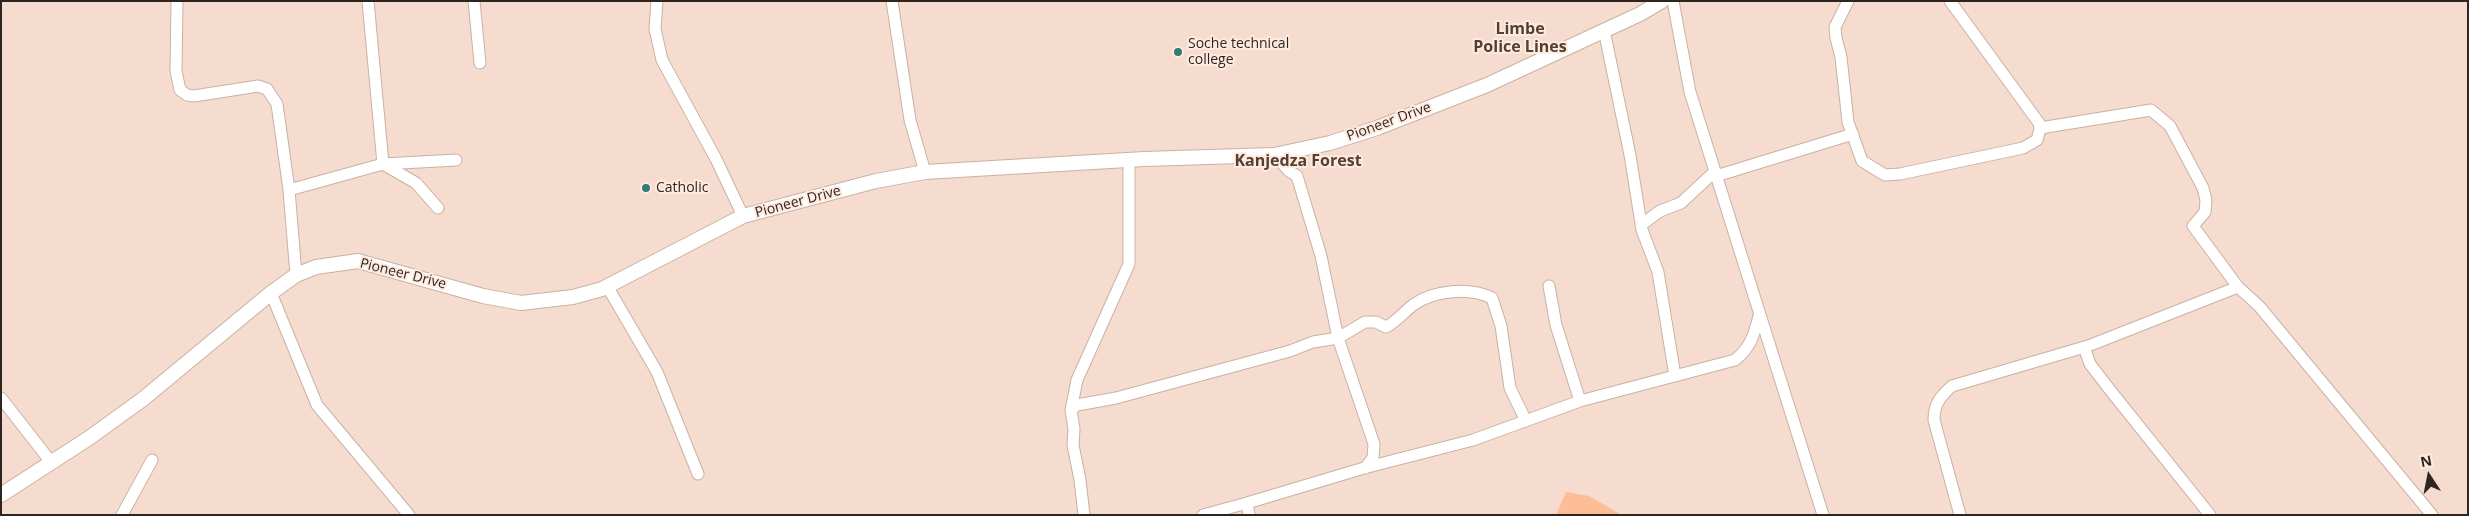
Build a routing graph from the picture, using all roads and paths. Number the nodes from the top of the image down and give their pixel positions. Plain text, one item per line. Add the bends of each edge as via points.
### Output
1 (177, 1) edge
2 (368, 1) edge
3 (474, 1) edge
4 (657, 1) edge
5 (892, 1) edge
6 (1662, 1) edge
7 (1673, 1) edge
8 (1848, 1) edge
9 (1950, 1) edge
10 (1604, 30) junction
11 (480, 63) dead end
12 (2040, 128) junction
13 (1853, 134) junction
14 (1274, 155) junction
15 (456, 160) dead end
16 (1129, 160) junction
17 (383, 164) junction
18 (925, 172) junction
19 (1716, 176) junction
20 (289, 190) junction
21 (438, 208) dead end
22 (743, 216) junction
23 (1641, 225) junction
24 (296, 275) junction
25 (607, 286) junction
26 (1549, 286) dead end
27 (2238, 287) junction
28 (271, 293) junction
29 (1759, 316) junction
30 (1338, 338) junction
31 (2084, 346) junction
32 (1675, 376) junction
33 (1, 398) edge
34 (1580, 401) junction
35 (1071, 410) junction
36 (1526, 421) junction
37 (152, 460) dead end
38 (51, 462) junction
39 (1364, 468) junction
40 (698, 474) dead end
41 (1, 495) edge
42 (1248, 509) edge
43 (122, 515) edge
44 (410, 515) edge
45 (1084, 515) edge
46 (1203, 515) edge
47 (1823, 515) edge
48 (1960, 515) edge
49 (2210, 515) edge
50 (2432, 515) edge

1 - 20 street via 177,77 180,90 194,96 258,86 267,89 277,104
2 - 17 street
3 - 11 street
4 - 22 street via 655,29 662,60
5 - 18 street via 910,120
6 - 10 street, Pioneer Drive
7 - 19 street via 1690,92
8 - 13 street via 1835,27 1848,122
9 - 12 street
10 - 14 street, Pioneer Drive via 1488,85 1377,128 1330,143
10 - 23 street
12 - 13 street via 2036,140 2023,148 1884,175 1862,161
12 - 27 street via 2150,110 2170,126 2203,188 2206,200 2205,212 2193,226
13 - 19 street
14 - 16 street, Pioneer Drive
14 - 30 street via 1297,176 1322,256
15 - 17 street
16 - 18 street, Pioneer Drive
16 - 35 street via 1129,264 1078,380
17 - 20 street
17 - 21 street via 416,183
18 - 22 street, Pioneer Drive via 876,181
19 - 23 street via 1711,175 1681,203 1660,211
19 - 29 street
20 - 24 street
22 - 25 street, Pioneer Drive
23 - 32 street via 1658,272
24 - 25 street, Pioneer Drive via 316,267 358,261 483,296 521,303 573,297
24 - 28 street, Pioneer Drive
25 - 40 street via 657,372
26 - 34 street via 1556,325
27 - 31 street
27 - 50 street via 2259,306
28 - 38 street, Pioneer Drive via 144,399
28 - 44 street via 317,405
29 - 32 street via 1748,350 1736,360
29 - 47 street
30 - 35 street via 1313,342 1116,398 1077,405
30 - 36 street via 1365,322 1388,326 1426,298 1458,291 1490,296 1501,326 1510,388
30 - 39 street via 1374,444 1373,458
31 - 48 street via 1962,381 1940,396 1934,408 1934,420
31 - 49 street via 2090,364
32 - 34 street
33 - 38 street
34 - 36 street
35 - 45 street
36 - 39 street via 1473,440
37 - 43 street
38 - 41 street, Pioneer Drive
39 - 42 street
42 - 46 street

